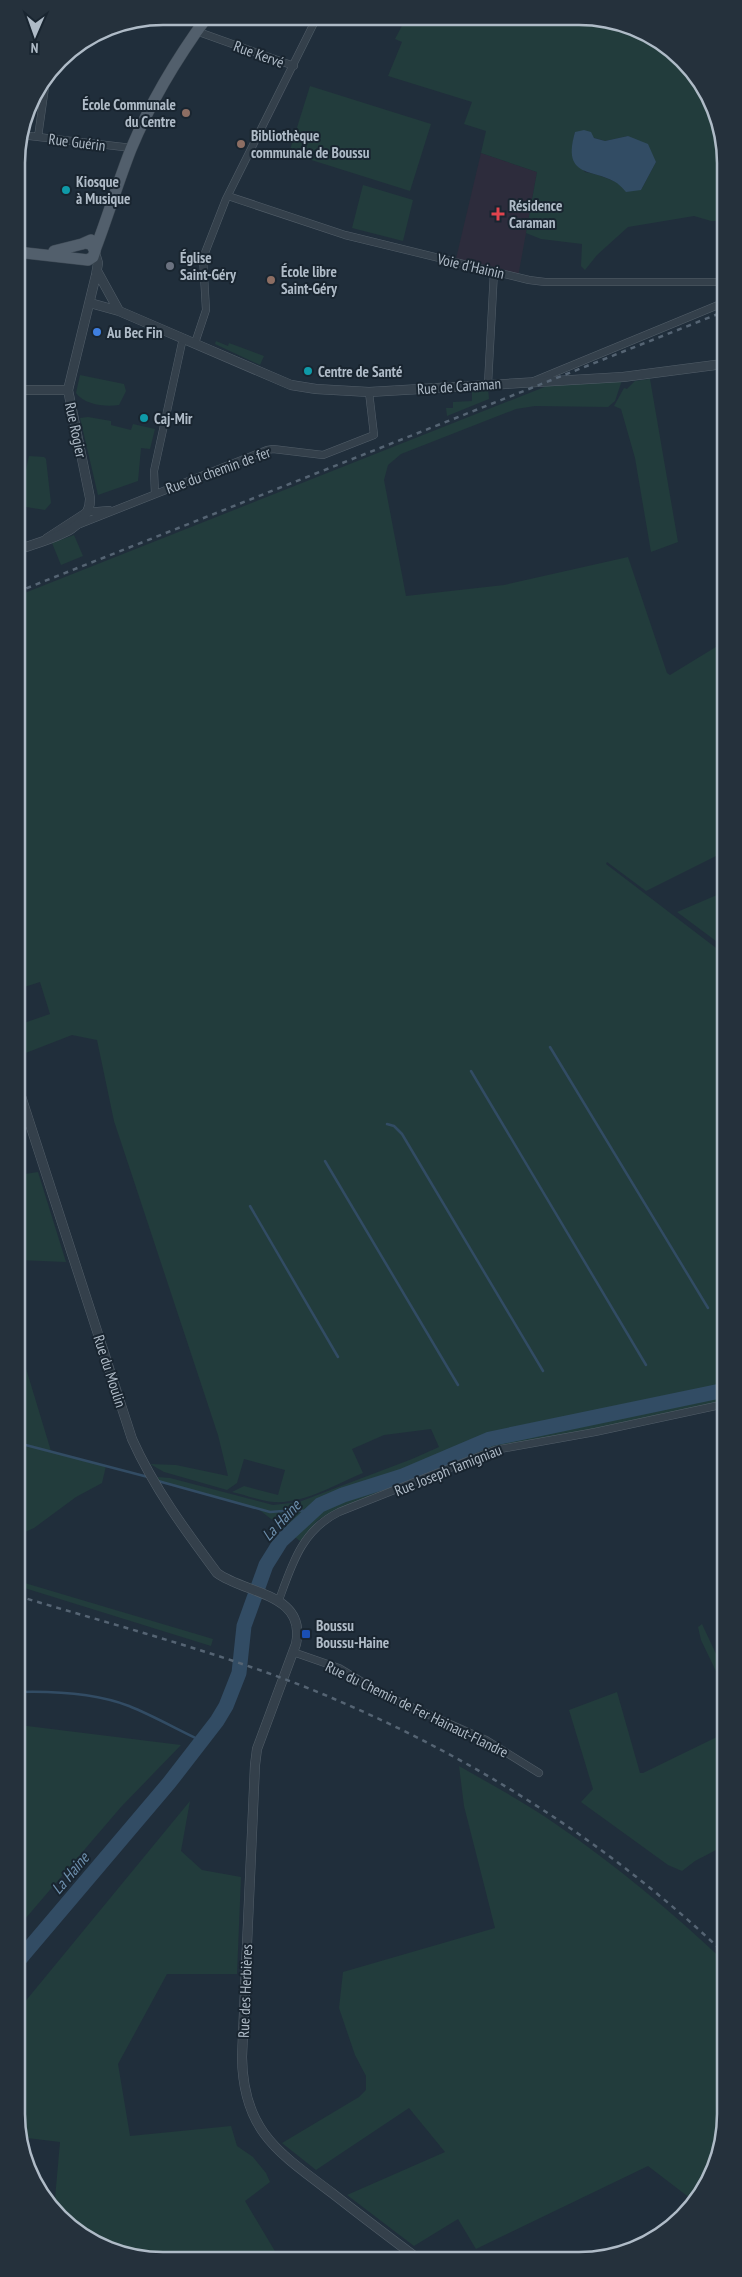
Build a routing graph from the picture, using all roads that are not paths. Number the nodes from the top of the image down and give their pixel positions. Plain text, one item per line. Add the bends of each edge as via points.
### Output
1 (201, 25) edge
2 (313, 25) edge
3 (196, 31) junction
4 (294, 66) junction
5 (44, 93) edge
6 (28, 136) edge
7 (38, 137) junction
8 (132, 148) junction
9 (228, 196) junction
10 (87, 251) junction
11 (25, 253) edge
12 (494, 271) junction
13 (96, 273) junction
14 (717, 282) edge
15 (90, 303) junction
16 (717, 305) edge
17 (118, 311) junction
18 (183, 338) junction
19 (195, 343) junction
20 (717, 365) edge
21 (531, 382) junction
22 (488, 384) junction
23 (25, 390) edge
24 (68, 390) junction
25 (369, 392) junction
26 (155, 494) junction
27 (92, 506) junction
28 (112, 510) junction
29 (80, 524) junction
30 (45, 539) junction
31 (25, 547) edge
32 (25, 1109) edge
33 (717, 1406) edge
34 (279, 1600) junction
35 (293, 1652) junction
36 (539, 1772) dead end
37 (409, 2252) edge

1 - 3 main road
2 - 4 street
3 - 4 street, Rue Kervé
3 - 8 main road via 167,75
4 - 9 street
5 - 7 street
6 - 7 street, Rue Guérin
7 - 8 street, Rue Guérin
8 - 10 main road via 102,230
9 - 12 street, Voie d'Hainin via 345,236
9 - 19 street via 202,258 206,310
10 - 11 main road
10 - 13 street, Rue Rogier via 98,260
12 - 14 street, Voie d'Hainin via 545,282
12 - 22 street
13 - 15 street, Rue Rogier
13 - 17 street
15 - 17 street, Rue de Caraman
15 - 24 street, Rue Rogier
16 - 21 street
17 - 18 street, Rue de Caraman
18 - 19 street, Rue de Caraman
18 - 26 street via 154,471
19 - 25 street, Rue de Caraman via 291,385
20 - 21 street, Rue de Caraman via 623,377
21 - 22 street, Rue de Caraman
22 - 25 street, Rue de Caraman
23 - 24 street
24 - 27 street, Rue Rogier
25 - 26 street, Rue du chemin de fer via 374,436 323,455 267,450
26 - 28 street, Rue du chemin de fer
27 - 28 street
27 - 29 street
27 - 30 street
28 - 29 street, Rue du chemin de fer
29 - 30 street
30 - 31 street
32 - 34 street, Rue du Moulin via 132,1439 147,1471 217,1573
33 - 34 street, Rue Joseph Tamigniau via 588,1434 495,1450 338,1512 321,1522 302,1542
34 - 35 street via 289,1610 296,1626 298,1637
35 - 36 street, Rue du Chemin de Fer Hainaut-Flandre via 339,1668 384,1695 486,1740
35 - 37 street, Rue des Herbières via 257,1749 255,1765 242,2048 244,2086 252,2114 282,2156

